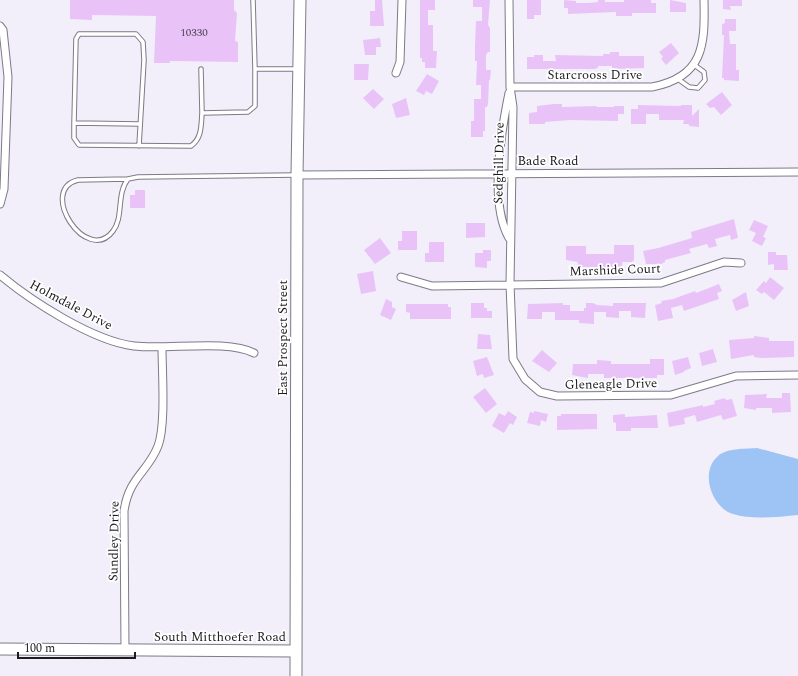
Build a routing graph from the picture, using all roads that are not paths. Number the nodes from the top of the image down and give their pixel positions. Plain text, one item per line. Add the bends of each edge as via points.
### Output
1 (253, 0) edge
2 (300, 0) edge
3 (402, 0) edge
4 (509, 0) edge
5 (704, 0) edge
6 (0, 26) edge
7 (694, 64) junction
8 (200, 69) dead end
9 (255, 69) junction
10 (300, 69) junction
11 (396, 73) dead end
12 (678, 79) junction
13 (510, 87) junction
14 (202, 113) junction
15 (74, 123) junction
16 (140, 124) junction
17 (139, 146) junction
18 (798, 172) edge
19 (499, 173) junction
20 (510, 173) junction
21 (297, 175) junction
22 (128, 179) junction
23 (0, 204) edge
24 (510, 239) junction
25 (741, 263) dead end
26 (0, 275) edge
27 (401, 277) dead end
28 (510, 284) junction
29 (162, 347) junction
30 (254, 353) dead end
31 (798, 375) edge
32 (0, 649) edge
33 (125, 650) junction
34 (296, 651) junction
35 (296, 676) edge

1 - 9 lane
2 - 10 street, East Prospect Street
3 - 11 street via 400,62
4 - 13 street, Sedghill Drive
5 - 7 street via 705,30 702,50
6 - 23 street via 3,30 8,77 4,190
7 - 12 street
7 - 12 lane via 704,72 705,80 698,88 689,87
8 - 14 lane
9 - 10 lane
9 - 14 lane via 255,106 248,112
10 - 21 street, East Prospect Street
12 - 13 street, Starcrooss Drive via 652,87
13 - 19 street, Sedghill Drive via 499,152
13 - 20 street, Sedghill Drive via 513,107
14 - 17 lane via 197,142 191,146
15 - 16 lane
15 - 16 lane via 76,39 79,34 136,34 143,42 144,60
15 - 17 lane via 74,138 79,145
16 - 17 lane
18 - 20 street, Bade Road
19 - 20 street, Bade Road
19 - 21 street, Bade Road
19 - 24 street, Sedghill Drive via 502,226
20 - 24 street, Sedghill Drive
21 - 22 lane
21 - 34 street, East Prospect Street
22 - 22 lane via 122,186 114,231 102,240 84,237 65,215 62,203 65,188 78,180
24 - 28 street, Sedghill Drive
25 - 28 street, Marshide Court via 724,262 661,283
26 - 29 street, Holmdale Drive via 44,307 94,333 126,345
27 - 28 street, Marshide Court via 432,286
28 - 31 street, Gleneagle Drive via 513,359 525,379 540,392 557,396 671,395 736,376
29 - 30 street, Holmdale Drive via 237,347
29 - 33 street, Sundley Drive via 161,437 155,452 128,490 124,511
32 - 33 street, South Mitthoefer Road
33 - 34 street, South Mitthoefer Road
34 - 35 street, East Prospect Street

